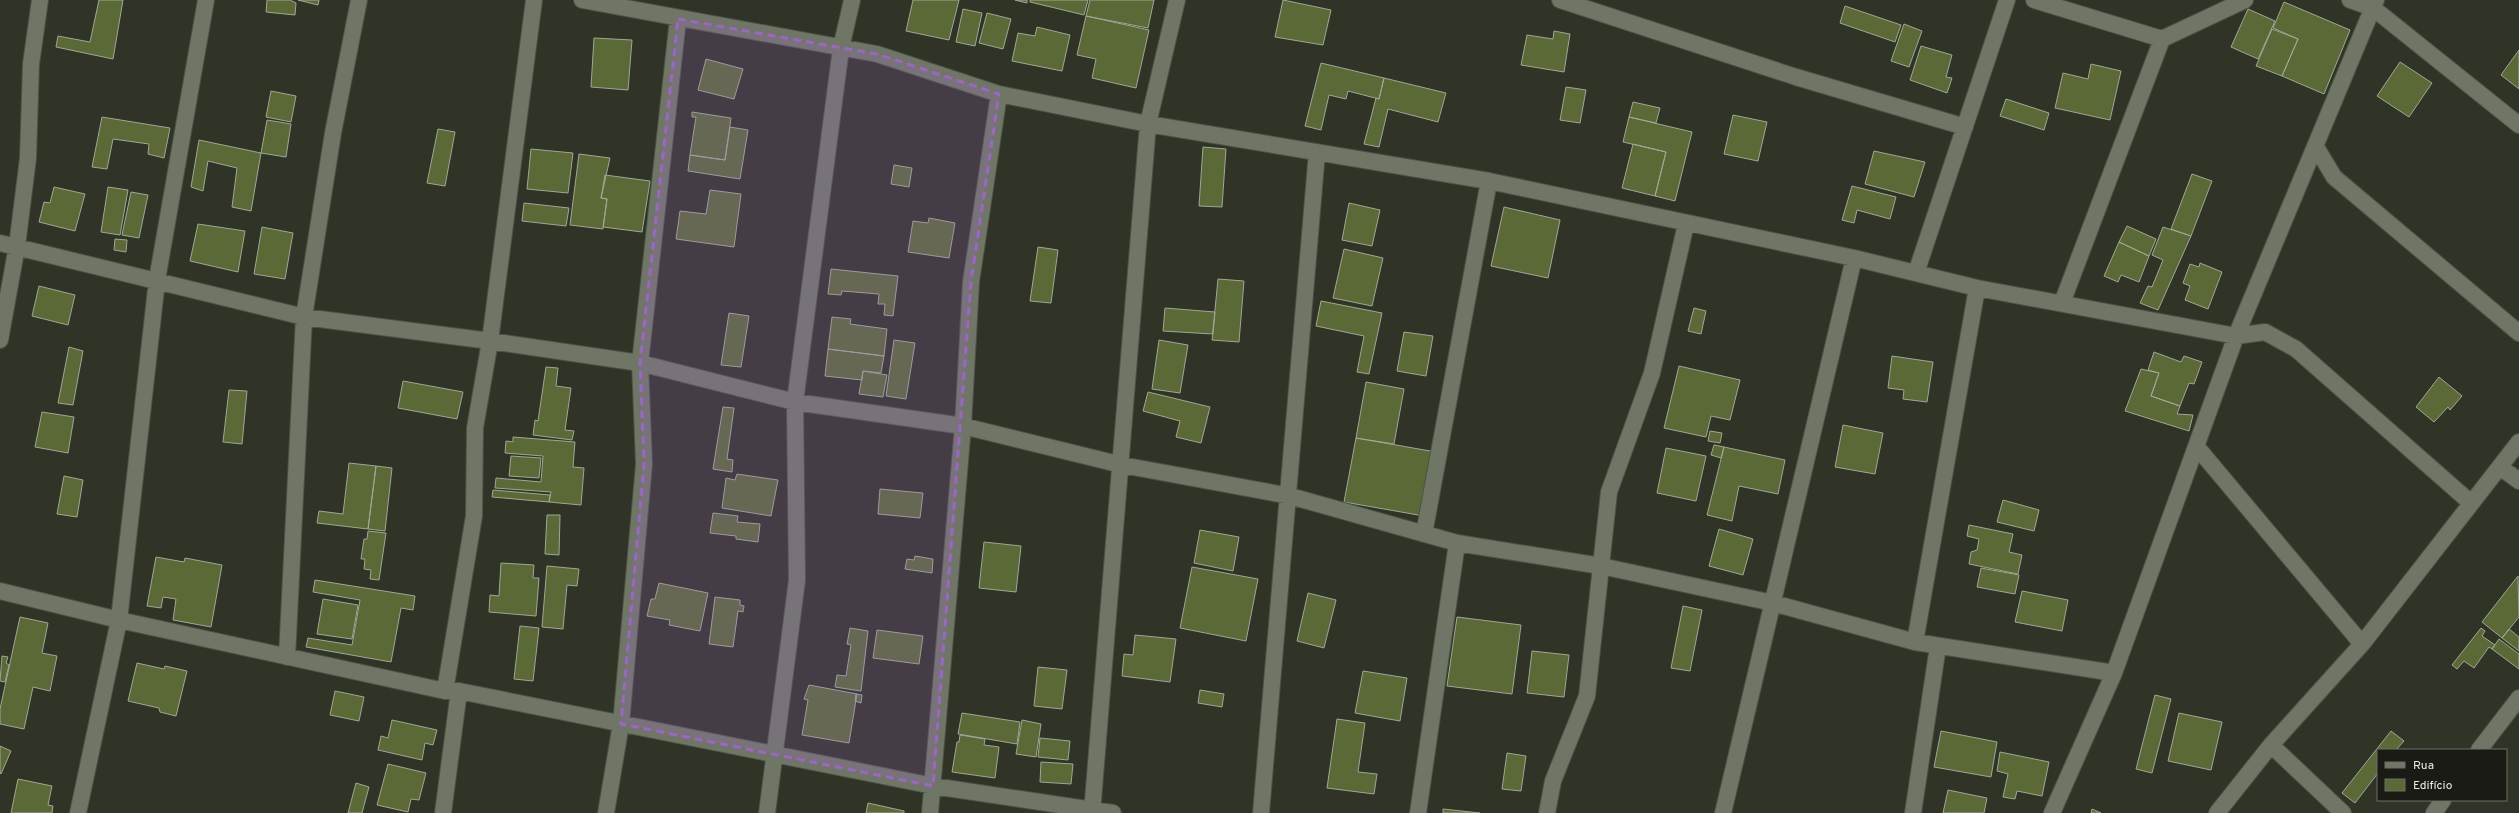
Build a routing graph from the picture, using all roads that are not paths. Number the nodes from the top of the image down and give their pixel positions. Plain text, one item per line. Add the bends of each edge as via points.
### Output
1 (40, 0) edge
2 (206, 0) edge
3 (359, 0) edge
4 (534, 0) edge
5 (582, 0) edge
6 (852, 0) edge
7 (1177, 0) edge
8 (1560, 0) edge
9 (2007, 0) edge
10 (2034, 0) edge
11 (2245, 0) edge
12 (2350, 0) edge
13 (2375, 4) edge
14 (678, 19) junction
15 (2162, 40) junction
16 (841, 48) junction
17 (999, 94) junction
18 (1148, 124) junction
19 (2519, 125) edge
20 (1965, 127) junction
21 (2316, 147) junction
22 (1317, 152) junction
23 (1489, 181) junction
24 (1686, 224) junction
25 (0, 243) edge
26 (17, 246) junction
27 (1854, 258) junction
28 (1916, 274) junction
29 (157, 280) junction
30 (1977, 288) junction
31 (2062, 304) junction
32 (304, 317) junction
33 (2519, 333) edge
34 (2236, 336) junction
35 (0, 340) edge
36 (490, 341) junction
37 (640, 364) junction
38 (794, 402) junction
39 (963, 426) junction
40 (2519, 442) edge
41 (2196, 446) junction
42 (1122, 465) junction
43 (2500, 467) junction
44 (2519, 481) edge
45 (1290, 496) junction
46 (2471, 504) junction
47 (1424, 534) junction
48 (1456, 543) junction
49 (1600, 566) junction
50 (0, 591) edge
51 (1773, 603) junction
52 (119, 620) junction
53 (1915, 642) junction
54 (2362, 644) junction
55 (1938, 646) junction
56 (287, 657) junction
57 (2114, 673) junction
58 (452, 691) junction
59 (2519, 698) edge
60 (621, 724) junction
61 (2271, 745) junction
62 (2480, 749) edge
63 (773, 755) junction
64 (933, 786) junction
65 (2442, 801) edge
66 (1092, 811) edge
67 (78, 813) edge
68 (443, 813) edge
69 (606, 813) edge
70 (767, 813) edge
71 (930, 813) edge
72 (1113, 813) edge
73 (1261, 813) edge
74 (1418, 813) edge
75 (1547, 813) edge
76 (1723, 813) edge
77 (1913, 813) edge
78 (2052, 813) edge
79 (2217, 813) edge
80 (2343, 813) edge
81 (2434, 813) edge

1 - 26 street via 31,64 28,158
2 - 29 street
3 - 32 street via 333,133
4 - 36 street
5 - 14 street
6 - 16 street
7 - 18 street
8 - 20 street via 1796,77
9 - 20 street
10 - 15 street
11 - 15 street
12 - 13 street
13 - 19 street
13 - 21 street
14 - 16 street
14 - 37 street
15 - 31 street
16 - 17 street via 876,54
16 - 38 street
17 - 18 street
17 - 39 street via 971,282
18 - 22 street
18 - 42 street
20 - 28 street
21 - 33 street via 2334,177
21 - 34 street
22 - 23 street
22 - 45 street
23 - 24 street
23 - 47 street
24 - 27 street
24 - 49 street via 1652,373 1609,492
25 - 26 street
26 - 29 street
26 - 35 street
27 - 28 street
27 - 51 street
28 - 30 street
29 - 32 street
29 - 52 street
30 - 31 street
30 - 53 street
31 - 34 street
32 - 36 street
32 - 56 street
34 - 41 street
34 - 46 street via 2265,332 2296,349
36 - 37 street
36 - 58 street via 475,428 474,516
37 - 38 street
37 - 60 street via 644,464
38 - 39 street
38 - 63 street via 797,580
39 - 42 street
39 - 64 street
40 - 43 street
41 - 54 street
41 - 57 street
42 - 45 street
42 - 66 street
43 - 44 street
43 - 46 street
45 - 47 street
45 - 73 street
46 - 54 street
47 - 48 street
48 - 49 street
48 - 74 street
49 - 51 street
49 - 75 street via 1587,696 1553,781
50 - 52 street
51 - 53 street
51 - 76 street
52 - 56 street
52 - 67 street
53 - 55 street
54 - 61 street
55 - 57 street
55 - 77 street
56 - 58 street
57 - 78 street
58 - 60 street
58 - 68 street
59 - 62 street
60 - 63 street
60 - 69 street
61 - 79 street
61 - 80 street
63 - 64 street
63 - 70 street
64 - 66 street
64 - 71 street
65 - 81 street
66 - 72 street

